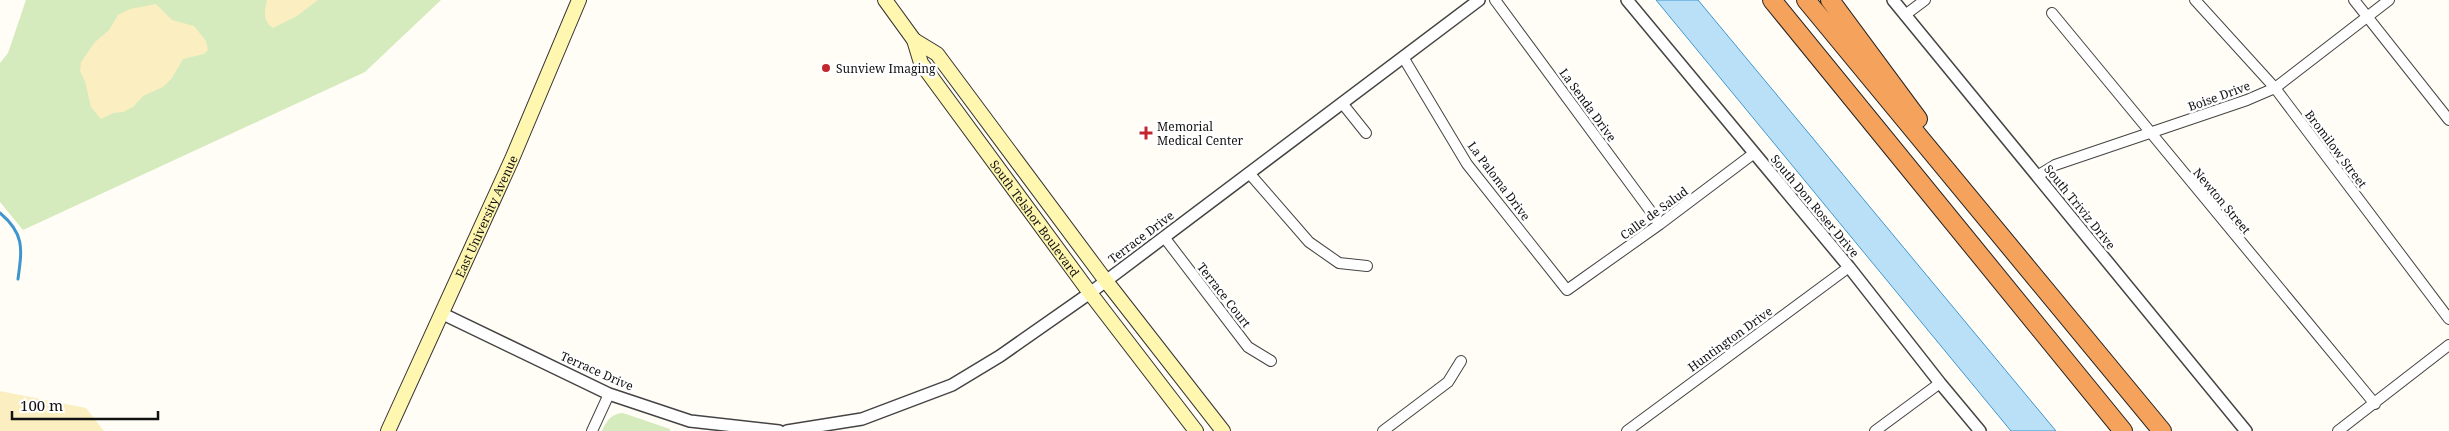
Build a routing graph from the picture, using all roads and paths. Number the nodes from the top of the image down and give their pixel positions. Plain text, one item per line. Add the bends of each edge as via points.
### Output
1 (579, 0) edge
2 (885, 0) edge
3 (1479, 0) edge
4 (1495, 0) edge
5 (1627, 0) edge
6 (1772, 0) edge
7 (1806, 0) edge
8 (1830, 0) edge
9 (1893, 0) edge
10 (1925, 0) edge
11 (2195, 0) edge
12 (2354, 0) edge
13 (2389, 0) edge
14 (2052, 13) dead end
15 (1905, 15) junction
16 (2368, 17) junction
17 (914, 40) junction
18 (1403, 57) junction
19 (2275, 88) junction
20 (963, 90) junction
21 (949, 100) junction
22 (2449, 101) edge
23 (1342, 103) junction
24 (2439, 108) junction
25 (2449, 120) edge
26 (1366, 133) dead end
27 (2150, 133) junction
28 (1753, 154) junction
29 (1249, 173) junction
30 (2037, 176) junction
31 (1660, 224) junction
32 (1164, 237) junction
33 (2021, 262) junction
34 (1367, 266) dead end
35 (1849, 267) junction
36 (1106, 281) junction
37 (1567, 290) joint
38 (1090, 293) junction
39 (443, 314) junction
40 (2449, 319) edge
41 (2449, 345) edge
42 (1271, 361) dead end
43 (1461, 361) dead end
44 (1940, 383) junction
45 (609, 394) junction
46 (2375, 404) junction
47 (388, 431) edge
48 (592, 431) edge
49 (779, 431) edge
50 (787, 431) edge
51 (1196, 431) edge
52 (1224, 431) edge
53 (1383, 431) edge
54 (1627, 431) edge
55 (1875, 431) edge
56 (1980, 431) edge
57 (2124, 431) edge
58 (2162, 431) edge
59 (2246, 431) edge
60 (2338, 431) edge

1 - 39 main road, East University Avenue
2 - 17 main road, South Telshor Boulevard
3 - 18 street, Terrace Drive
4 - 31 street, La Senda Drive
5 - 28 street, South Don Roser Drive
6 - 57 highway
7 - 33 highway
8 - 33 highway
9 - 15 street, South Triviz Drive
10 - 15 street
11 - 19 street, Bromilow Street
12 - 16 street
13 - 16 street, Boise Drive
14 - 27 street, Newton Street
15 - 30 street, South Triviz Drive
16 - 19 street, Boise Drive
16 - 24 street
17 - 20 main road, South Telshor Boulevard via 936,54
17 - 21 main road, South Telshor Boulevard via 921,63
18 - 23 street, Terrace Drive
18 - 37 street, La Paloma Drive via 1467,164
19 - 27 street, Boise Drive
19 - 40 street, Bromilow Street
20 - 21 main road
20 - 36 main road, South Telshor Boulevard
21 - 38 main road, South Telshor Boulevard
22 - 24 street
23 - 26 street
23 - 29 street, Terrace Drive
24 - 25 street
27 - 30 street, Boise Drive via 2055,165
27 - 46 street, Newton Street
28 - 31 street, Calle de Salud
28 - 35 street, South Don Roser Drive
29 - 32 street, Terrace Drive
29 - 34 street via 1309,242 1339,263
30 - 59 street, South Triviz Drive
31 - 37 street, Calle de Salud
32 - 36 street, Terrace Drive
32 - 42 street, Terrace Court via 1248,347
33 - 58 highway
35 - 44 street, South Don Roser Drive
35 - 54 street, Huntington Drive
36 - 38 street, Terrace Drive
36 - 52 main road, South Telshor Boulevard
38 - 50 street, Terrace Drive via 952,385 862,419
38 - 51 main road, South Telshor Boulevard
39 - 45 street, Terrace Drive
39 - 47 main road, East University Avenue
41 - 46 street
43 - 53 street via 1448,382
44 - 55 street
44 - 56 street, South Don Roser Drive
45 - 48 street
45 - 49 street, Terrace Drive via 690,421
46 - 60 street

